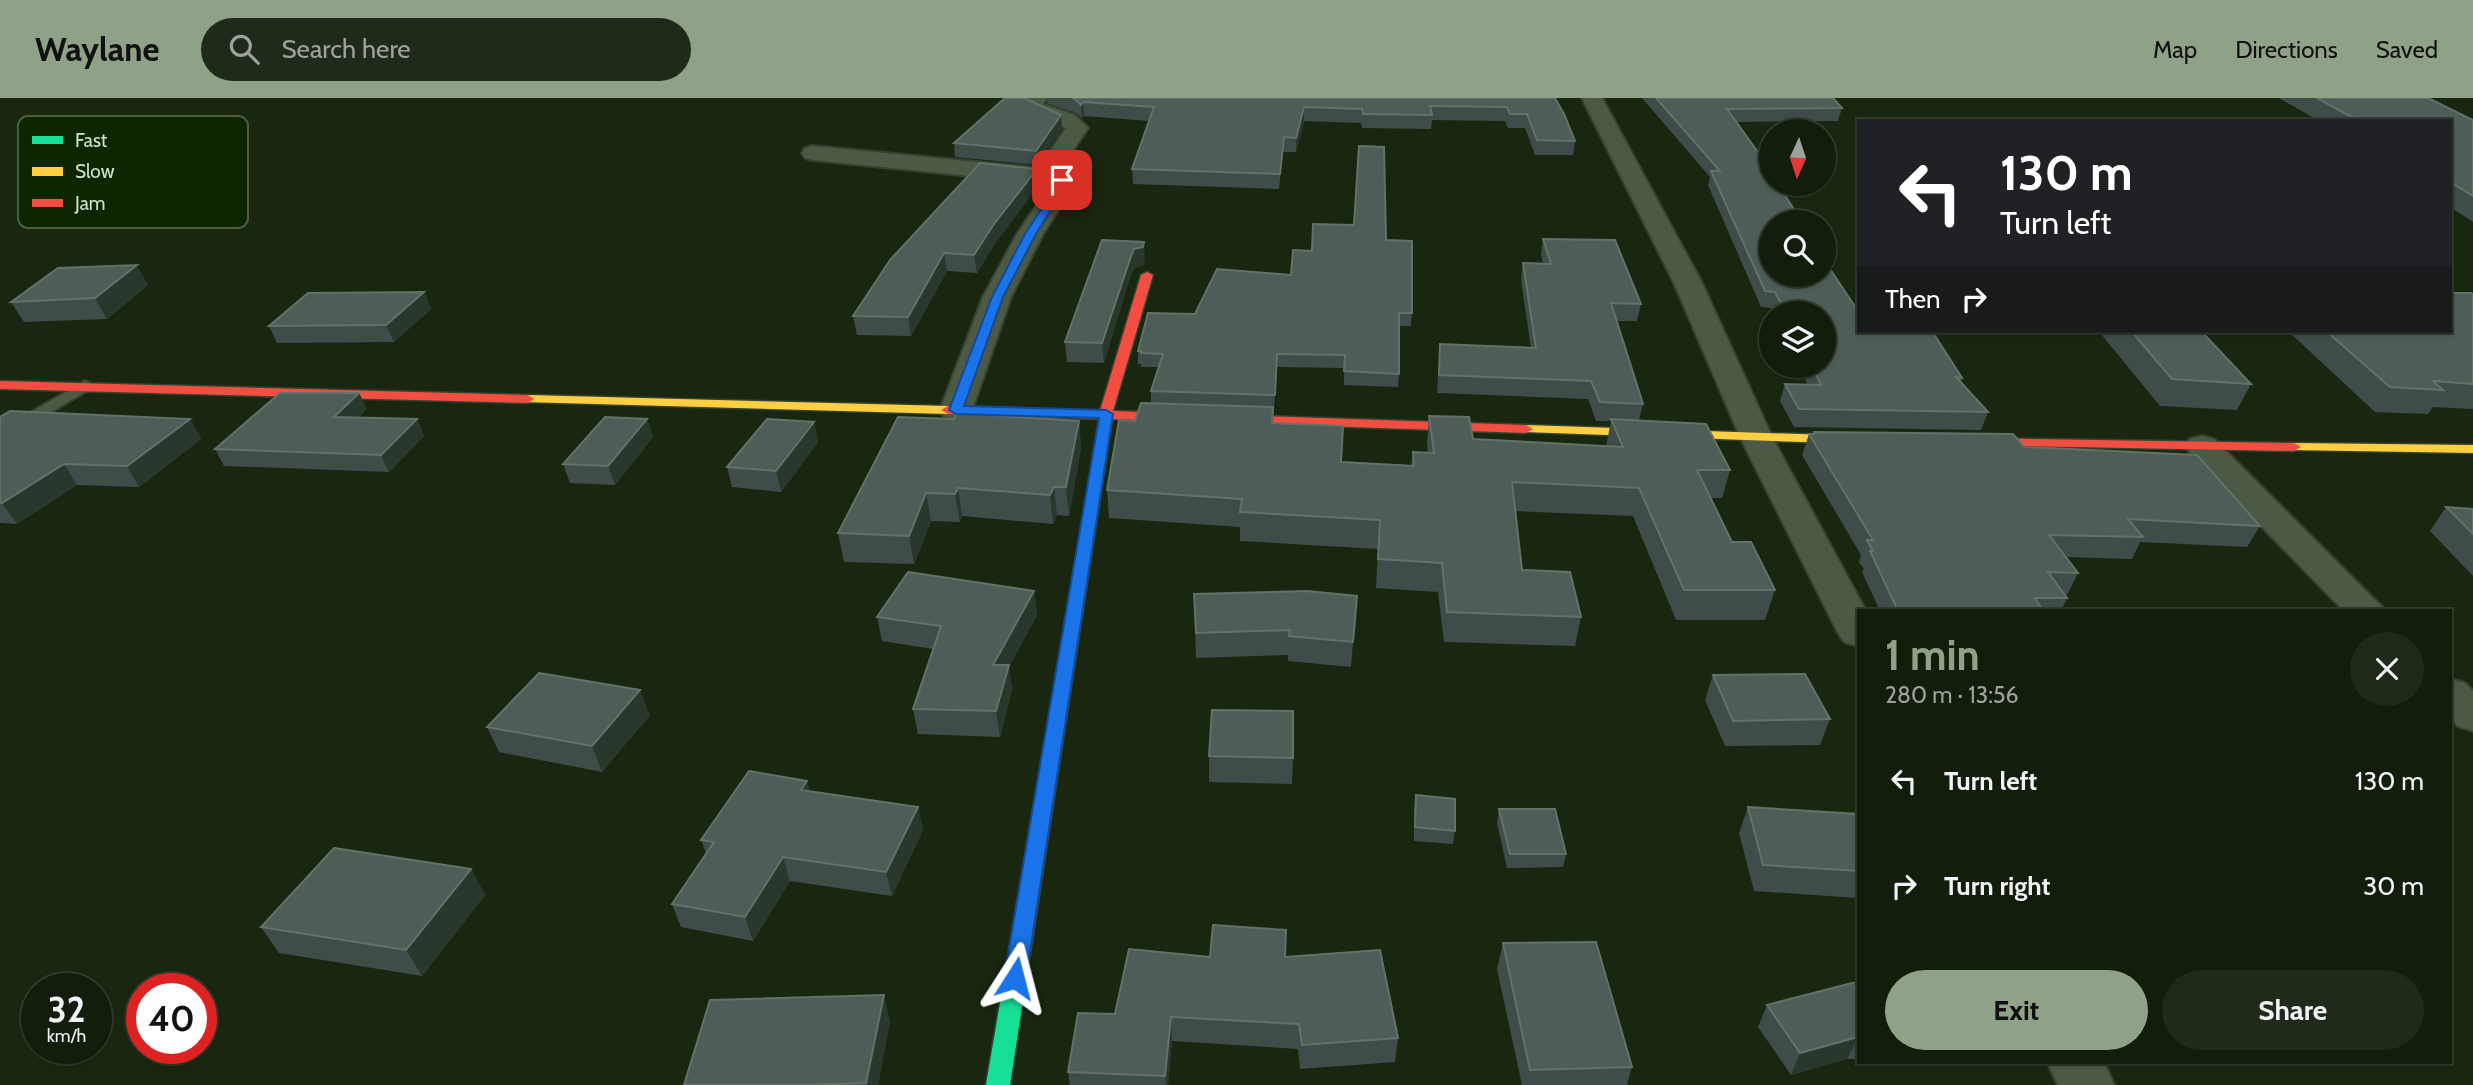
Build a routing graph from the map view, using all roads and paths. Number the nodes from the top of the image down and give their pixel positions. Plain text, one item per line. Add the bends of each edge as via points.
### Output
1 (1037, 98) edge
2 (1592, 98) edge
3 (813, 153) dead end
4 (1045, 176) junction
5 (1147, 275) dead end
6 (0, 385) edge
7 (85, 386) junction
8 (956, 410) junction
9 (1106, 414) junction
10 (0, 437) edge
11 (1757, 439) junction
12 (1868, 440) edge
13 (1951, 442) edge
14 (2202, 446) junction
15 (2473, 449) edge
16 (2365, 609) edge
17 (1857, 631) edge
18 (2452, 695) edge
19 (2473, 716) edge
20 (2076, 1064) edge
21 (998, 1085) edge
22 (2087, 1085) edge

1 - 4 street via 1032,105 1036,109 1069,119 1077,128
2 - 11 street via 1688,283
3 - 4 street
4 - 8 street via 1063,184 1030,234 998,297
5 - 9 street
6 - 7 street
7 - 8 street
7 - 10 lane
8 - 9 street
9 - 11 street
9 - 21 street
11 - 12 street
11 - 17 street
13 - 14 street
14 - 15 street
14 - 16 street
18 - 19 street
20 - 22 street

